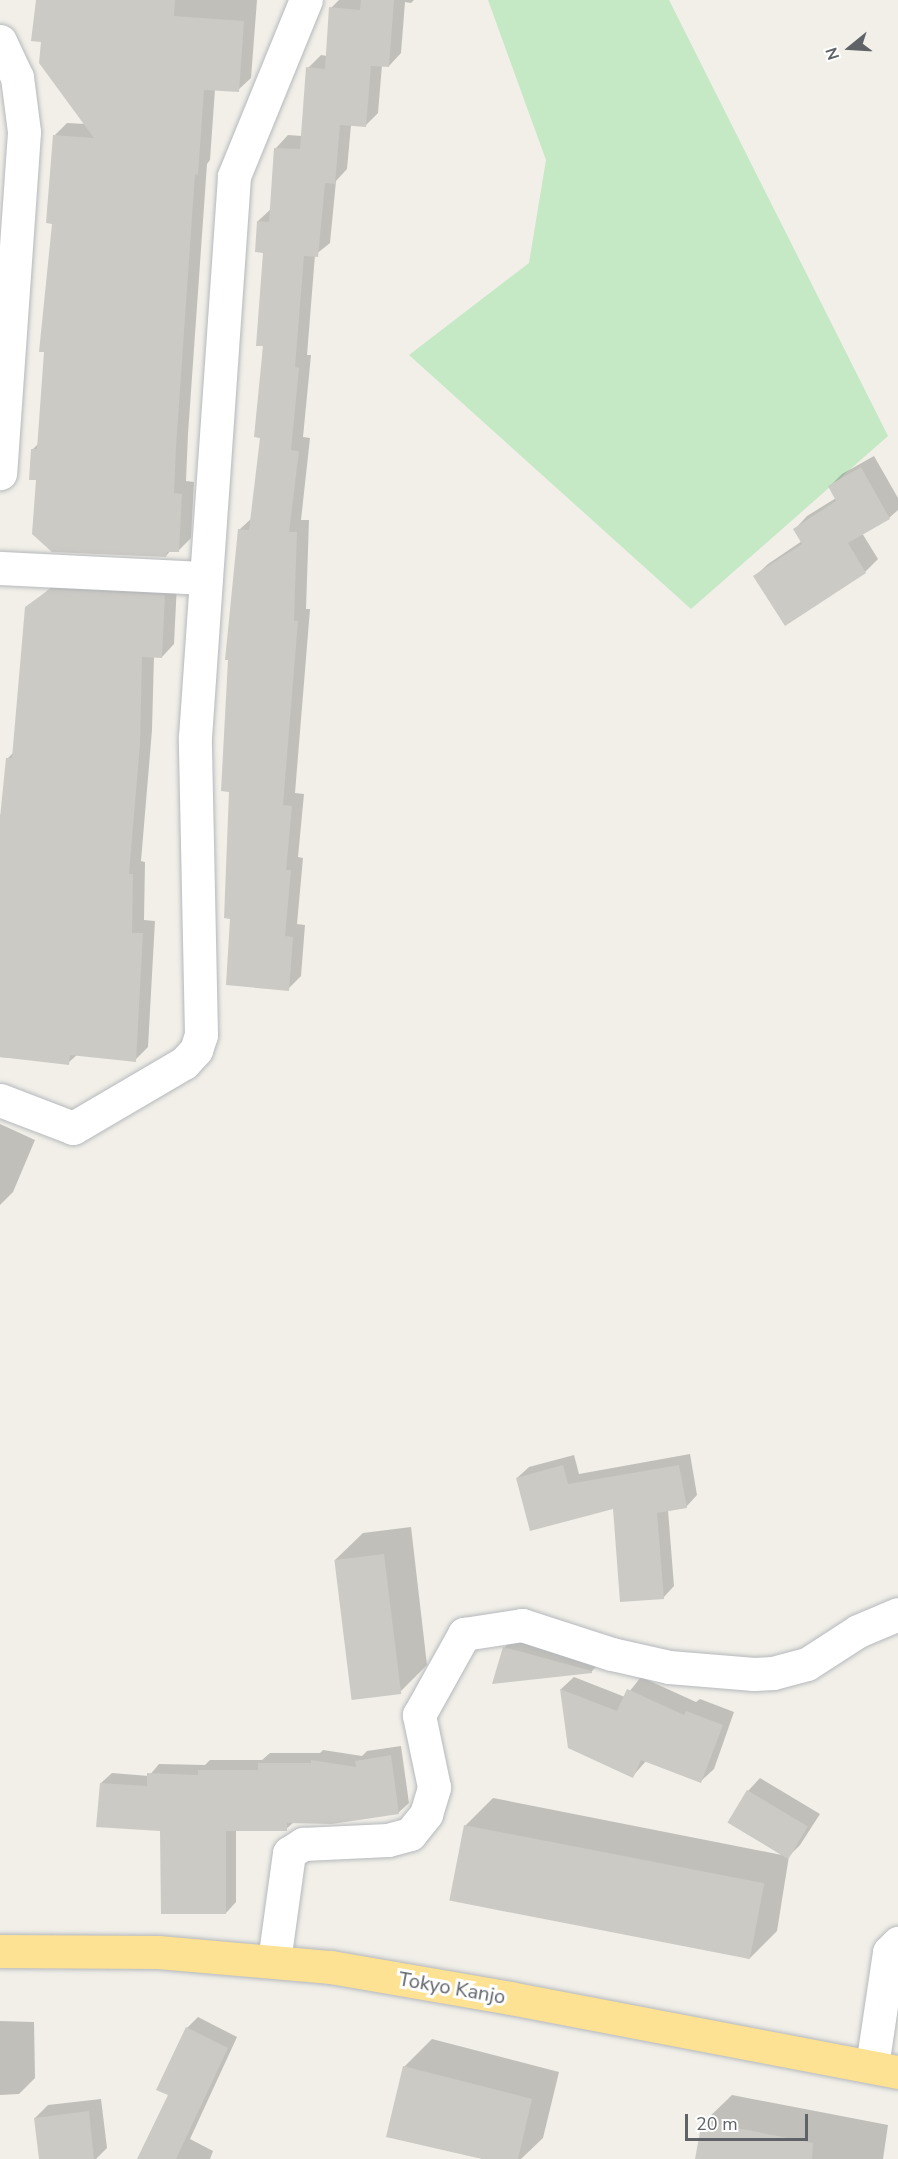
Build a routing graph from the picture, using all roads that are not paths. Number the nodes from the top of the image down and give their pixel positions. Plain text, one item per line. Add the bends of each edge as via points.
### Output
1 (306, 0) edge
2 (0, 40) edge
3 (0, 473) edge
4 (0, 568) edge
5 (206, 578) junction
6 (0, 1100) edge
7 (898, 1614) edge
8 (898, 1943) edge
9 (0, 1951) edge
10 (274, 1961) junction
11 (885, 2069) edge

1 - 5 street via 234,176
2 - 3 street via 17,77 24,132
4 - 5 street
5 - 6 street via 195,736 201,1035 196,1050 184,1063 73,1128
7 - 10 street via 858,1631 807,1664 764,1673 669,1667 612,1654 522,1625 464,1634 419,1715 434,1787 426,1814 410,1834 388,1840 303,1844 289,1853
8 - 11 street via 889,1952
9 - 10 highway, Tokyo Kanjo via 158,1952
10 - 11 highway, Tokyo Kanjo via 403,1978

